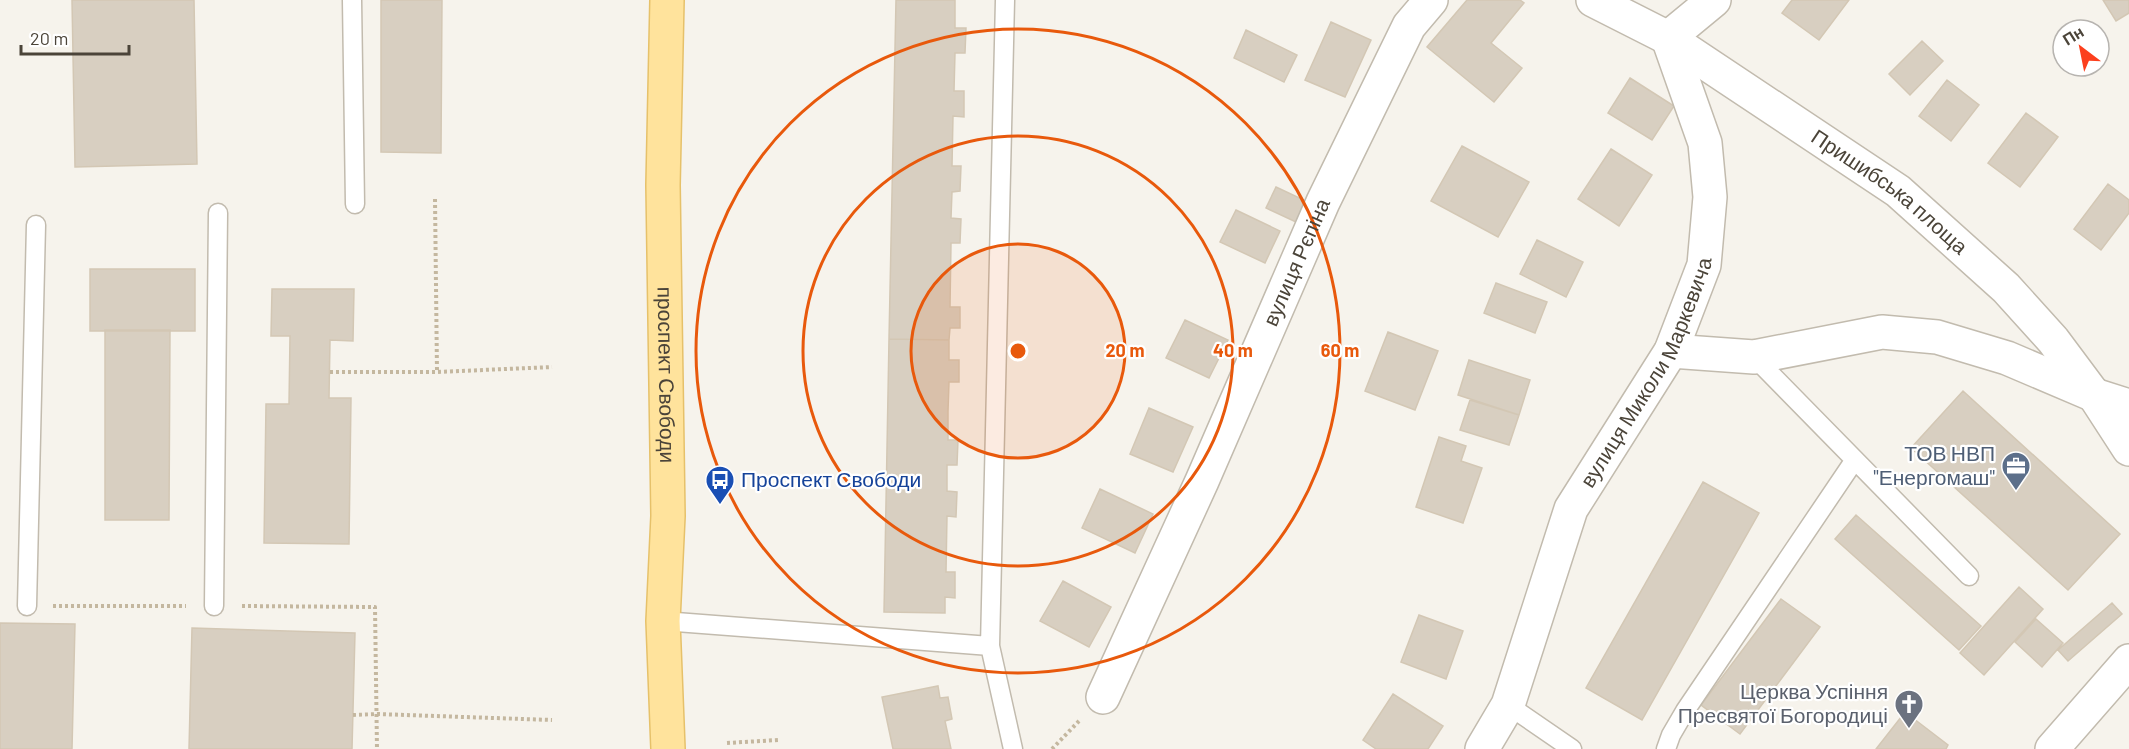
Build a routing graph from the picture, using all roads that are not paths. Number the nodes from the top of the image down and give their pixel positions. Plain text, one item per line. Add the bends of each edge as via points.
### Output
1 (352, 0) edge
2 (667, 0) edge
3 (1005, 0) edge
4 (1431, 0) edge
5 (1593, 0) edge
6 (1714, 0) edge
7 (1668, 38) junction
8 (355, 204) dead end
9 (218, 213) dead end
10 (36, 225) dead end
11 (1671, 351) junction
12 (1754, 357) junction
13 (2094, 395) junction
14 (2129, 406) edge
15 (2129, 448) edge
16 (1854, 460) junction
17 (1969, 576) dead end
18 (27, 606) dead end
19 (214, 606) dead end
20 (663, 621) junction
21 (990, 646) junction
22 (2129, 661) edge
23 (1103, 697) dead end
24 (1508, 705) junction
25 (668, 749) edge
26 (1013, 749) edge
27 (1482, 749) edge
28 (1572, 749) edge
29 (1666, 749) edge
30 (2052, 749) edge

1 - 8 lane
2 - 20 main road, проспект Свободи via 663,185 668,516
3 - 21 lane
4 - 23 street, вулиця Рєпіна via 1409,26 1323,202 1203,481
5 - 7 street, Пришибська площа
6 - 7 street
7 - 11 street, вулиця Миколи Маркевича via 1705,143 1710,197 1704,265
7 - 13 street, Пришибська площа via 1898,191 2006,288 2053,340
9 - 19 lane
10 - 18 lane
11 - 12 street
11 - 24 street, вулиця Миколи Маркевича via 1571,508
12 - 13 street via 1882,332 1937,337 2007,358
12 - 16 lane
13 - 14 street
13 - 15 street, Пришибська площа
16 - 17 lane
16 - 29 lane via 1685,711
20 - 21 lane
20 - 25 main road, проспект Свободи
21 - 26 lane
22 - 30 street
24 - 27 street, вулиця Миколи Маркевича
24 - 28 lane

